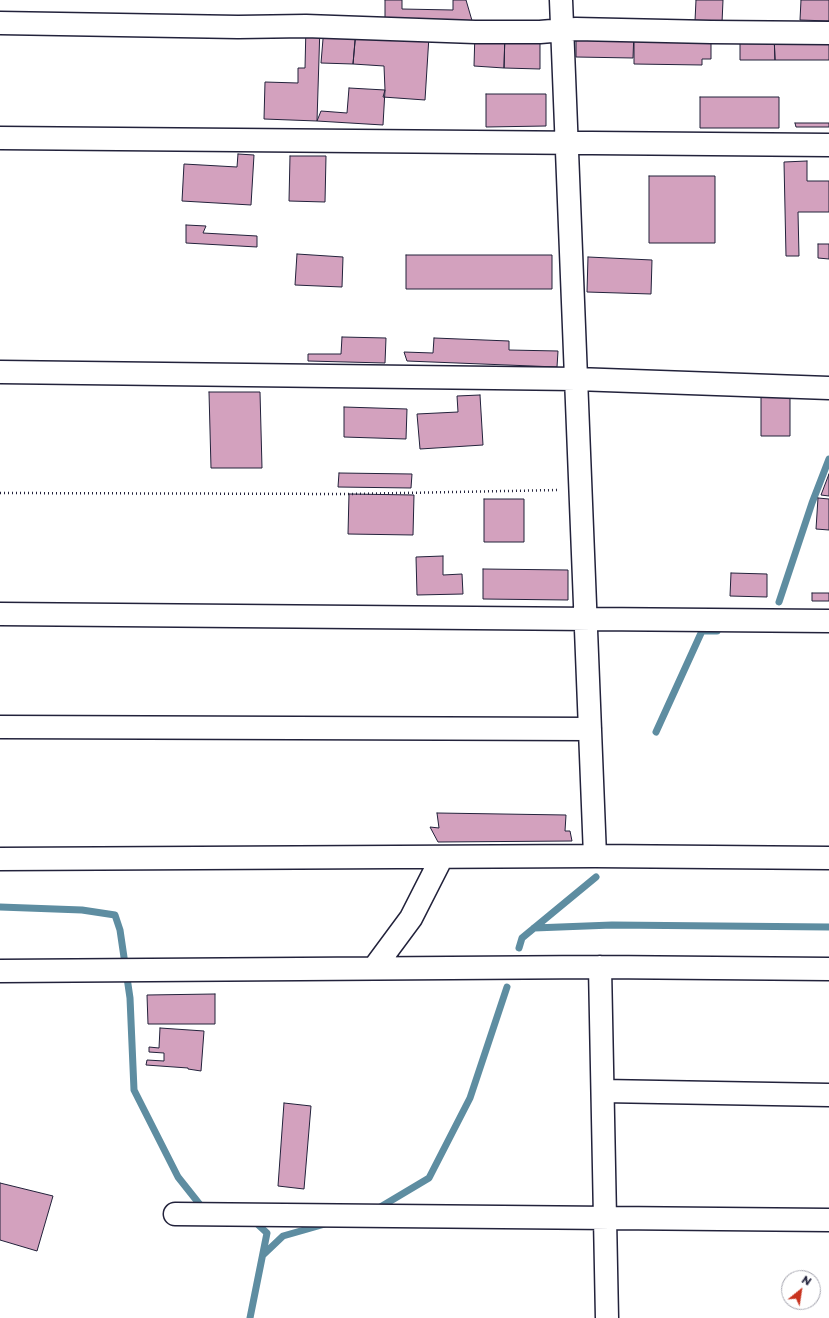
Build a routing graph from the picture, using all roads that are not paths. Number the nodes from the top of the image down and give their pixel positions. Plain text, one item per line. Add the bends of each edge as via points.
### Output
1 (561, 0) edge
2 (0, 23) edge
3 (562, 31) junction
4 (829, 33) edge
5 (0, 138) edge
6 (567, 142) junction
7 (829, 145) edge
8 (0, 372) edge
9 (576, 379) junction
10 (829, 388) edge
11 (0, 614) edge
12 (585, 618) junction
13 (829, 621) edge
14 (0, 727) edge
15 (590, 730) junction
16 (595, 856) junction
17 (442, 857) junction
18 (829, 858) edge
19 (0, 860) edge
20 (600, 967) junction
21 (374, 968) junction
22 (829, 969) edge
23 (0, 972) edge
24 (602, 1091) junction
25 (829, 1095) edge
26 (175, 1214) dead end
27 (605, 1218) junction
28 (829, 1220) edge
29 (607, 1318) edge

1 - 3 street
2 - 3 street via 306,26 475,32
3 - 4 street via 576,29
3 - 6 street
5 - 6 street
6 - 7 street
6 - 9 street
8 - 9 street
9 - 10 street
9 - 12 street
11 - 12 street
12 - 13 street
12 - 15 street
14 - 15 street
15 - 16 street
16 - 17 street
16 - 18 street
17 - 19 street
17 - 21 street via 411,918
20 - 21 street
20 - 22 street
20 - 24 street
21 - 23 street
24 - 25 street
24 - 27 street
26 - 27 street
27 - 28 street
27 - 29 street

